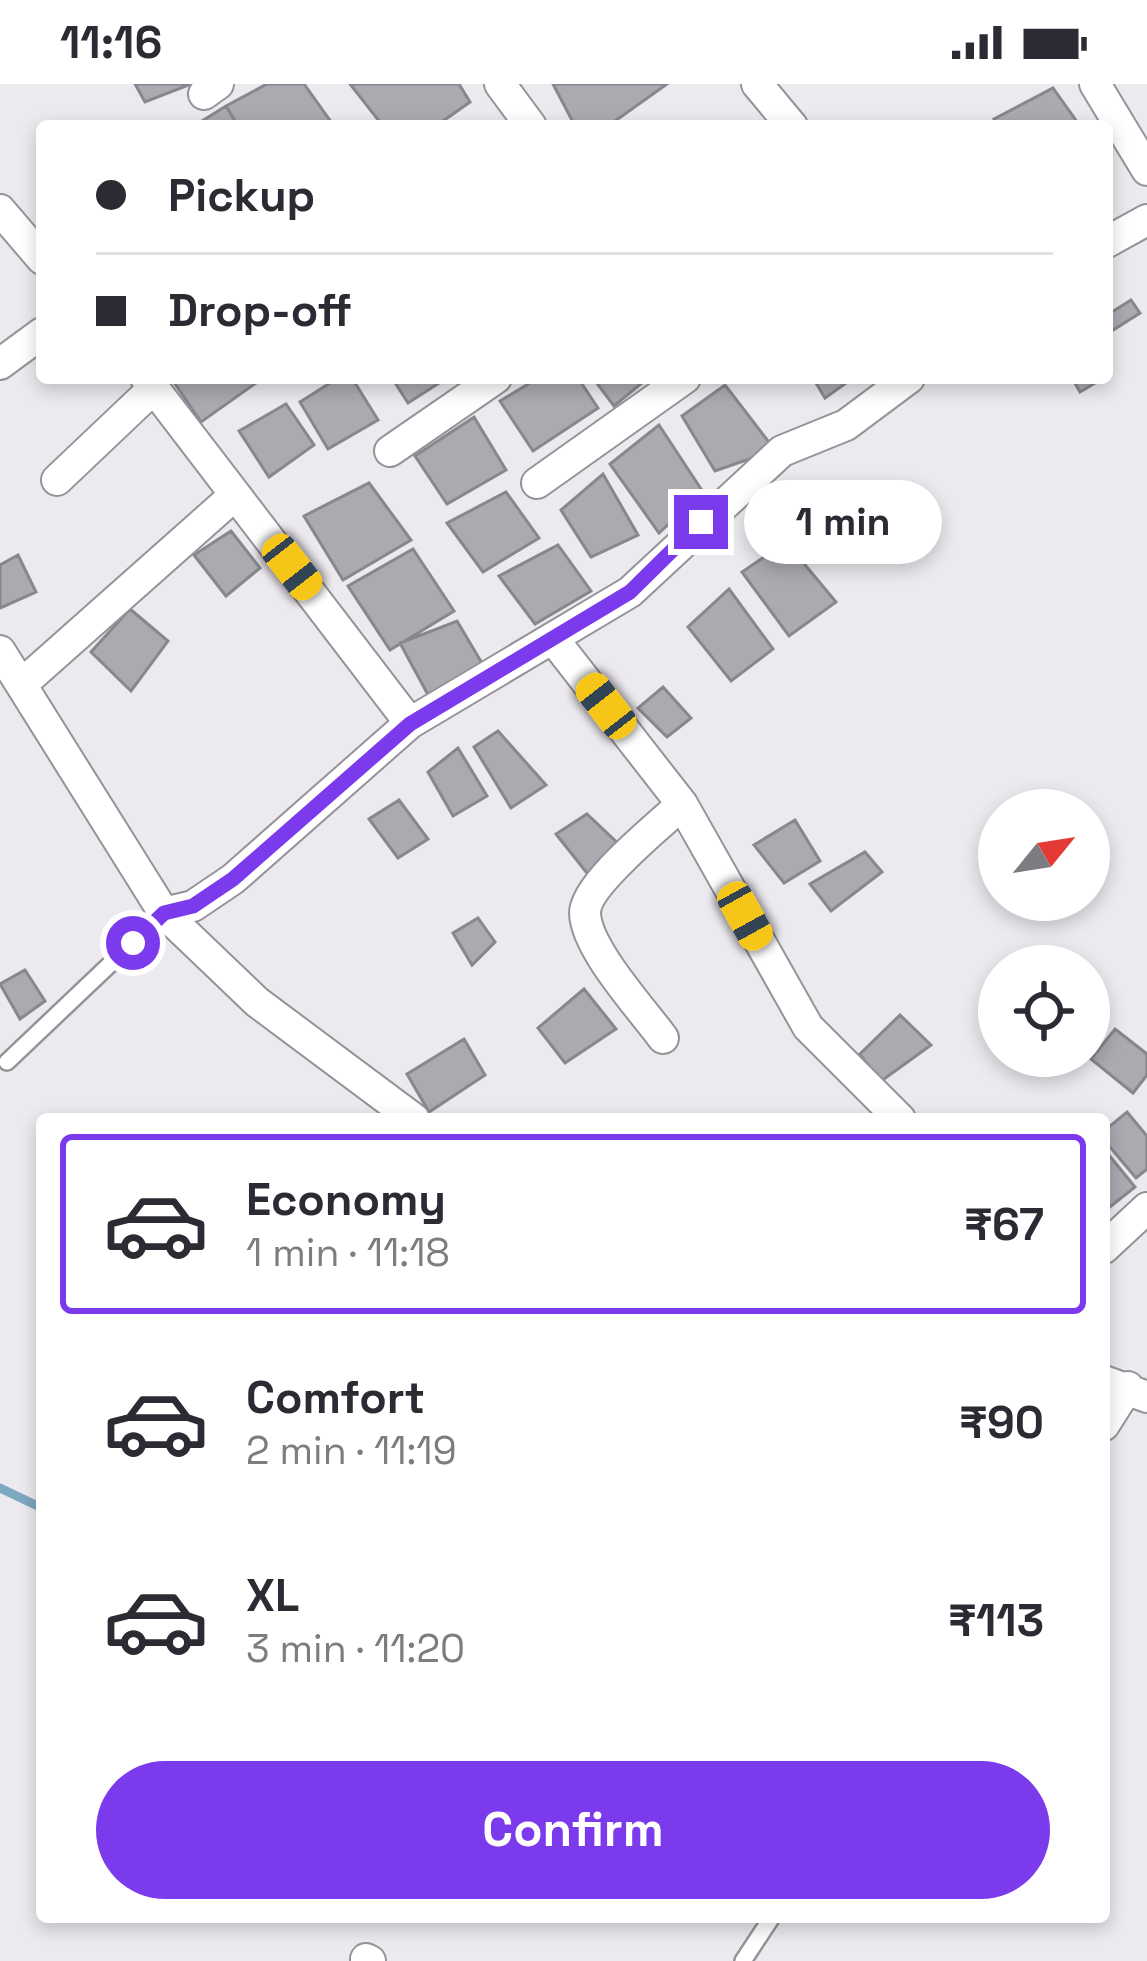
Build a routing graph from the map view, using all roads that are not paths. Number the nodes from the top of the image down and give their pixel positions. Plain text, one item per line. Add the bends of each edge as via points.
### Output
1 (500, 84) edge
2 (757, 84) edge
3 (1096, 84) edge
4 (521, 120) edge
5 (787, 120) edge
6 (1147, 170) edge
7 (0, 210) edge
8 (1147, 220) edge
9 (1113, 239) edge
10 (36, 252) edge
11 (36, 337) edge
12 (0, 364) edge
13 (149, 384) edge
14 (151, 384) edge
15 (487, 384) edge
16 (677, 384) edge
17 (901, 384) edge
18 (390, 451) dead end
19 (57, 480) dead end
20 (537, 483) dead end
21 (236, 495) junction
22 (554, 640) junction
23 (0, 651) edge
24 (22, 684) junction
25 (410, 724) junction
26 (682, 805) junction
27 (164, 913) junction
28 (663, 1038) dead end
29 (7, 1062) dead end
30 (406, 1113) edge
31 (894, 1113) edge
32 (1147, 1208) edge
33 (1110, 1242) edge
34 (1126, 1389) edge
35 (1110, 1415) edge
36 (768, 1923) edge
37 (743, 1961) edge

1 - 4 street
2 - 5 street
3 - 6 street
7 - 10 street
8 - 9 street
11 - 12 street
13 - 19 street
14 - 21 street
15 - 18 street
16 - 20 street
17 - 22 street via 846,425 782,451 630,592
21 - 24 street
21 - 25 street
22 - 25 street
22 - 26 street
23 - 24 street
24 - 27 street
25 - 27 street via 233,879 193,906
26 - 28 street via 592,890 585,912 593,940
26 - 31 street via 808,1027
27 - 29 lane
27 - 30 street via 257,1002
32 - 33 street
34 - 35 street
36 - 37 lane

